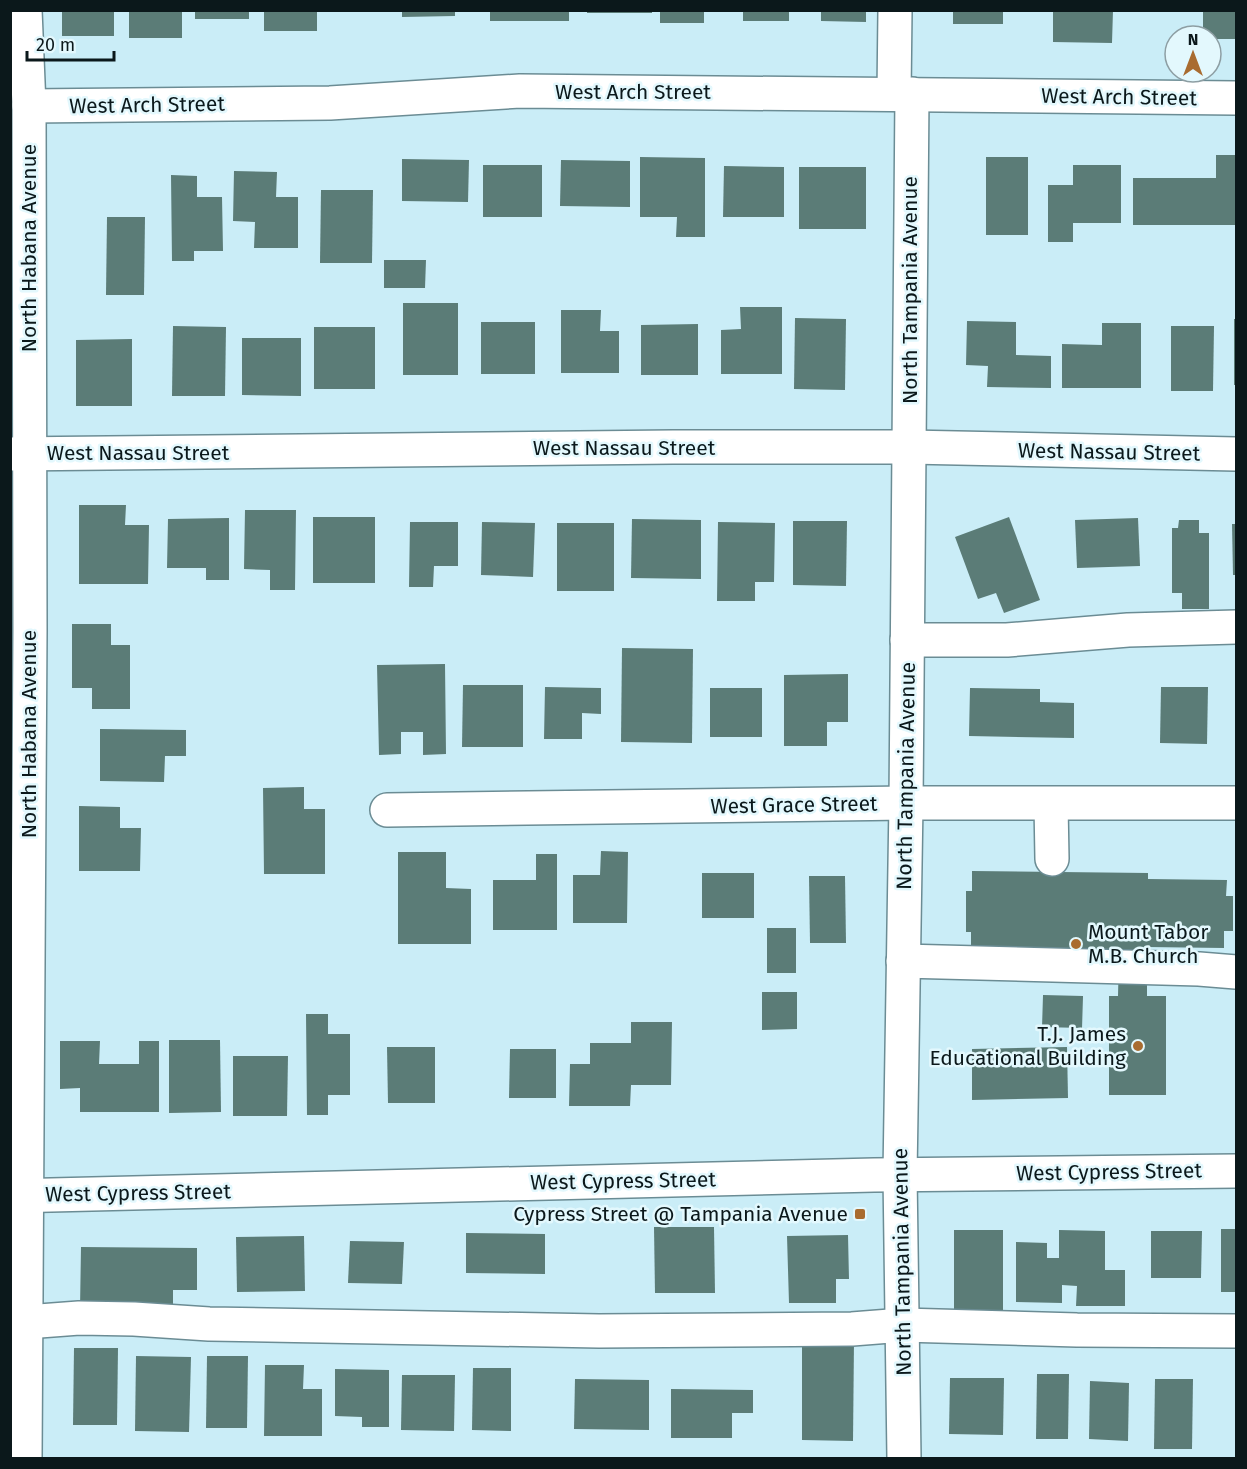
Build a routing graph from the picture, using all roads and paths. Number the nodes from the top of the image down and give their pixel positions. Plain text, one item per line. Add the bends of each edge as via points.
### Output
1 (25, 10) edge
2 (895, 10) edge
3 (903, 94) junction
4 (1236, 98) edge
5 (23, 127) edge
6 (909, 447) junction
7 (20, 454) edge
8 (1236, 454) edge
9 (1236, 627) edge
10 (20, 631) edge
11 (907, 640) junction
12 (906, 803) junction
13 (1236, 803) edge
14 (1051, 804) junction
15 (387, 810) dead end
16 (1052, 859) dead end
17 (903, 961) junction
18 (1236, 972) edge
19 (1236, 1171) edge
20 (900, 1174) junction
21 (19, 1196) edge
22 (26, 1322) junction
23 (903, 1325) junction
24 (1236, 1331) edge
25 (25, 1458) edge
26 (904, 1458) edge

1 - 5 street, North Habana Avenue
2 - 3 street, North Tampania Avenue
3 - 4 street, West Arch Street
3 - 5 street, West Arch Street via 520,91
3 - 6 street, North Tampania Avenue
5 - 7 street, North Habana Avenue
6 - 7 street, West Nassau Street
6 - 8 street, West Nassau Street
6 - 11 street, North Tampania Avenue
7 - 10 street, North Habana Avenue
9 - 11 street via 1128,630 1007,640
10 - 21 street, North Habana Avenue
11 - 12 street, North Tampania Avenue
12 - 14 street, West Grace Street
12 - 15 street, West Grace Street
12 - 17 street, North Tampania Avenue
13 - 14 street, West Grace Street
14 - 16 street
17 - 18 street
17 - 20 street, North Tampania Avenue
19 - 20 street, West Cypress Street
20 - 21 street, West Cypress Street
20 - 23 street, North Tampania Avenue
21 - 22 street, North Habana Avenue
22 - 23 street via 134,1318 209,1324 599,1331
22 - 25 street, North Habana Avenue
23 - 24 street
23 - 26 street, North Tampania Avenue

